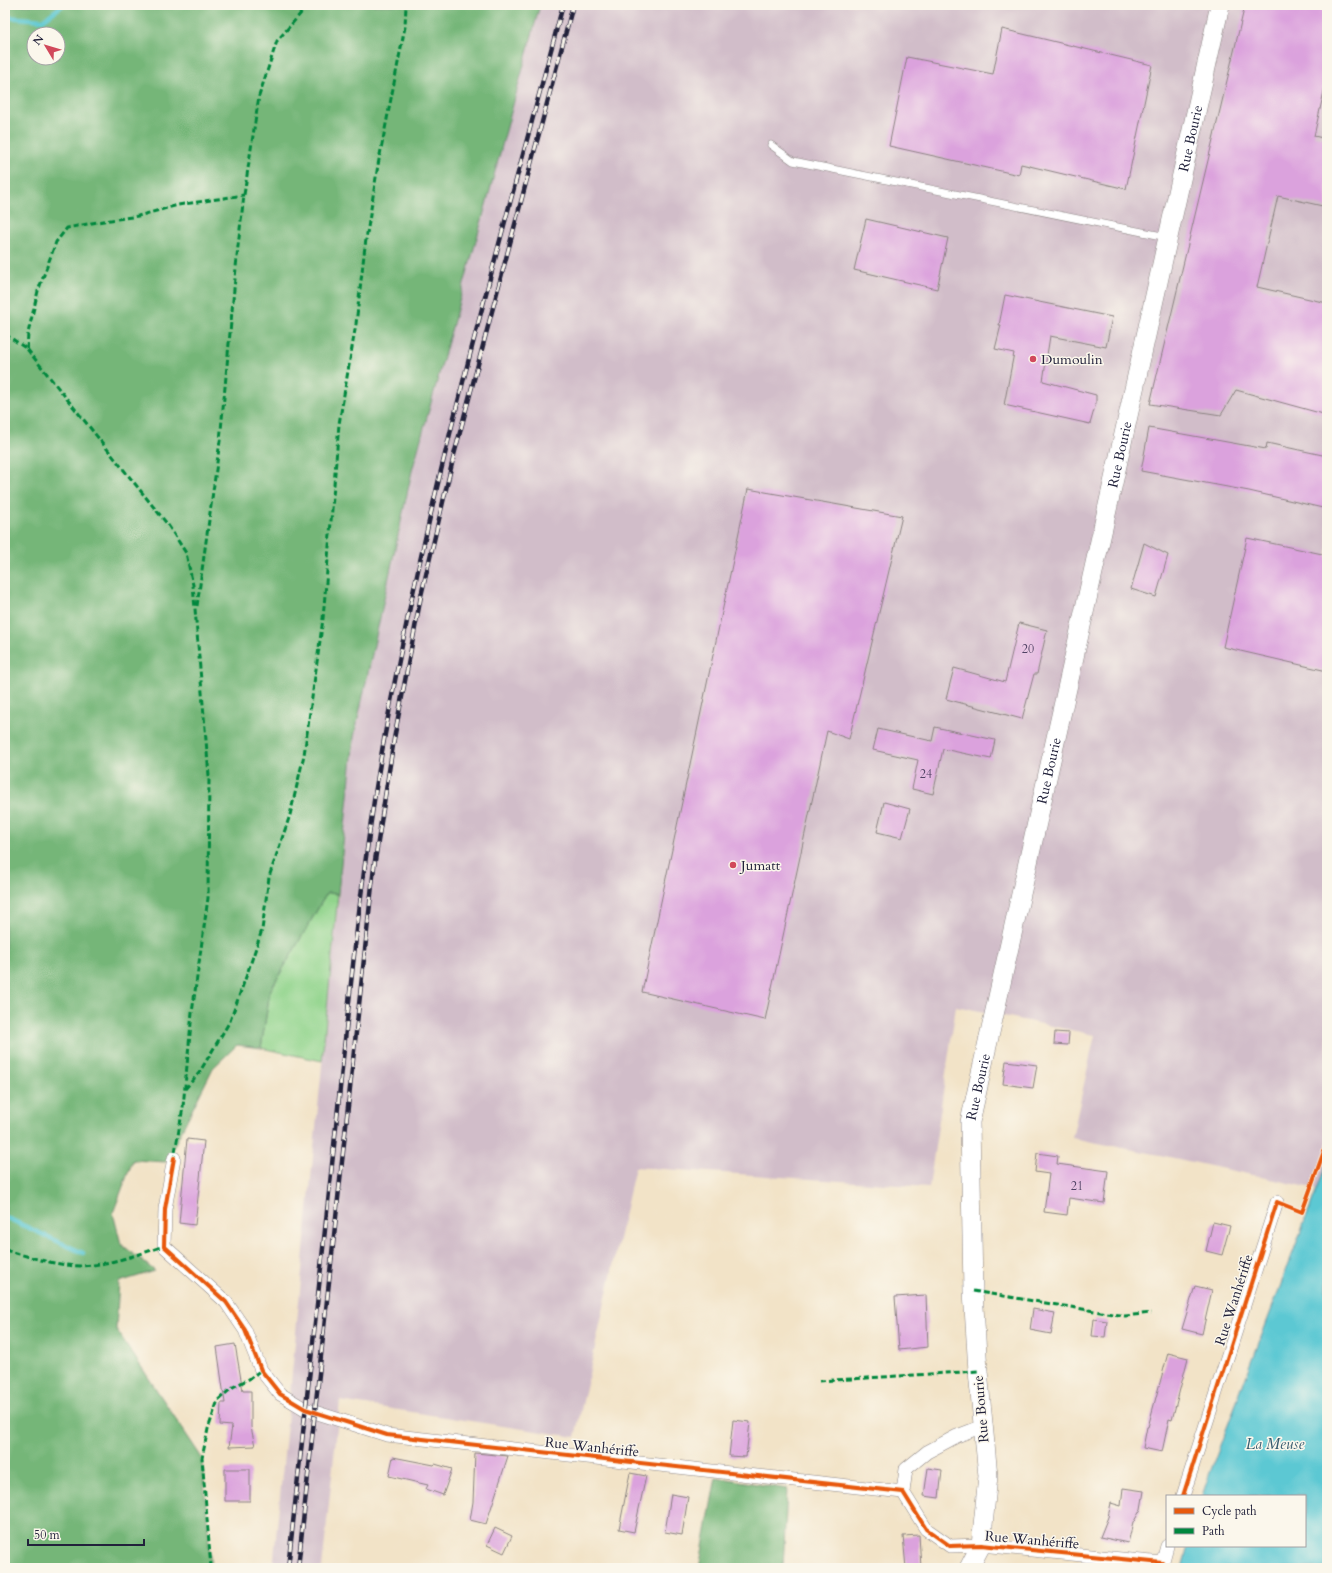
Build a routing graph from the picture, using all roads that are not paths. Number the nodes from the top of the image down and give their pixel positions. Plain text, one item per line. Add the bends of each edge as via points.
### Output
1 (1220, 5) edge
2 (772, 146) dead end
3 (1168, 237) junction
4 (174, 1158) dead end
5 (1277, 1202) dead end
6 (983, 1426) junction
7 (903, 1492) junction
8 (1183, 1495) edge
9 (981, 1545) junction
10 (1168, 1547) edge
11 (1161, 1566) edge
12 (969, 1568) edge

1 - 3 main road, Rue Bourie
2 - 3 lane via 793,161
3 - 6 main road, Rue Bourie via 970,1122 972,1290
4 - 7 street, Rue Wanhériffe via 165,1210 164,1246 226,1302 245,1330 261,1370 280,1394 306,1409 387,1436
5 - 8 street, Rue Wanhériffe
6 - 7 street via 956,1436 927,1452 906,1469
6 - 9 main road, Rue Bourie via 988,1476
7 - 9 street, Rue Wanhériffe via 926,1529 950,1546
9 - 11 street, Rue Wanhériffe
9 - 12 main road, Rue Wanhériffe
10 - 11 street, Rue Wanhériffe

